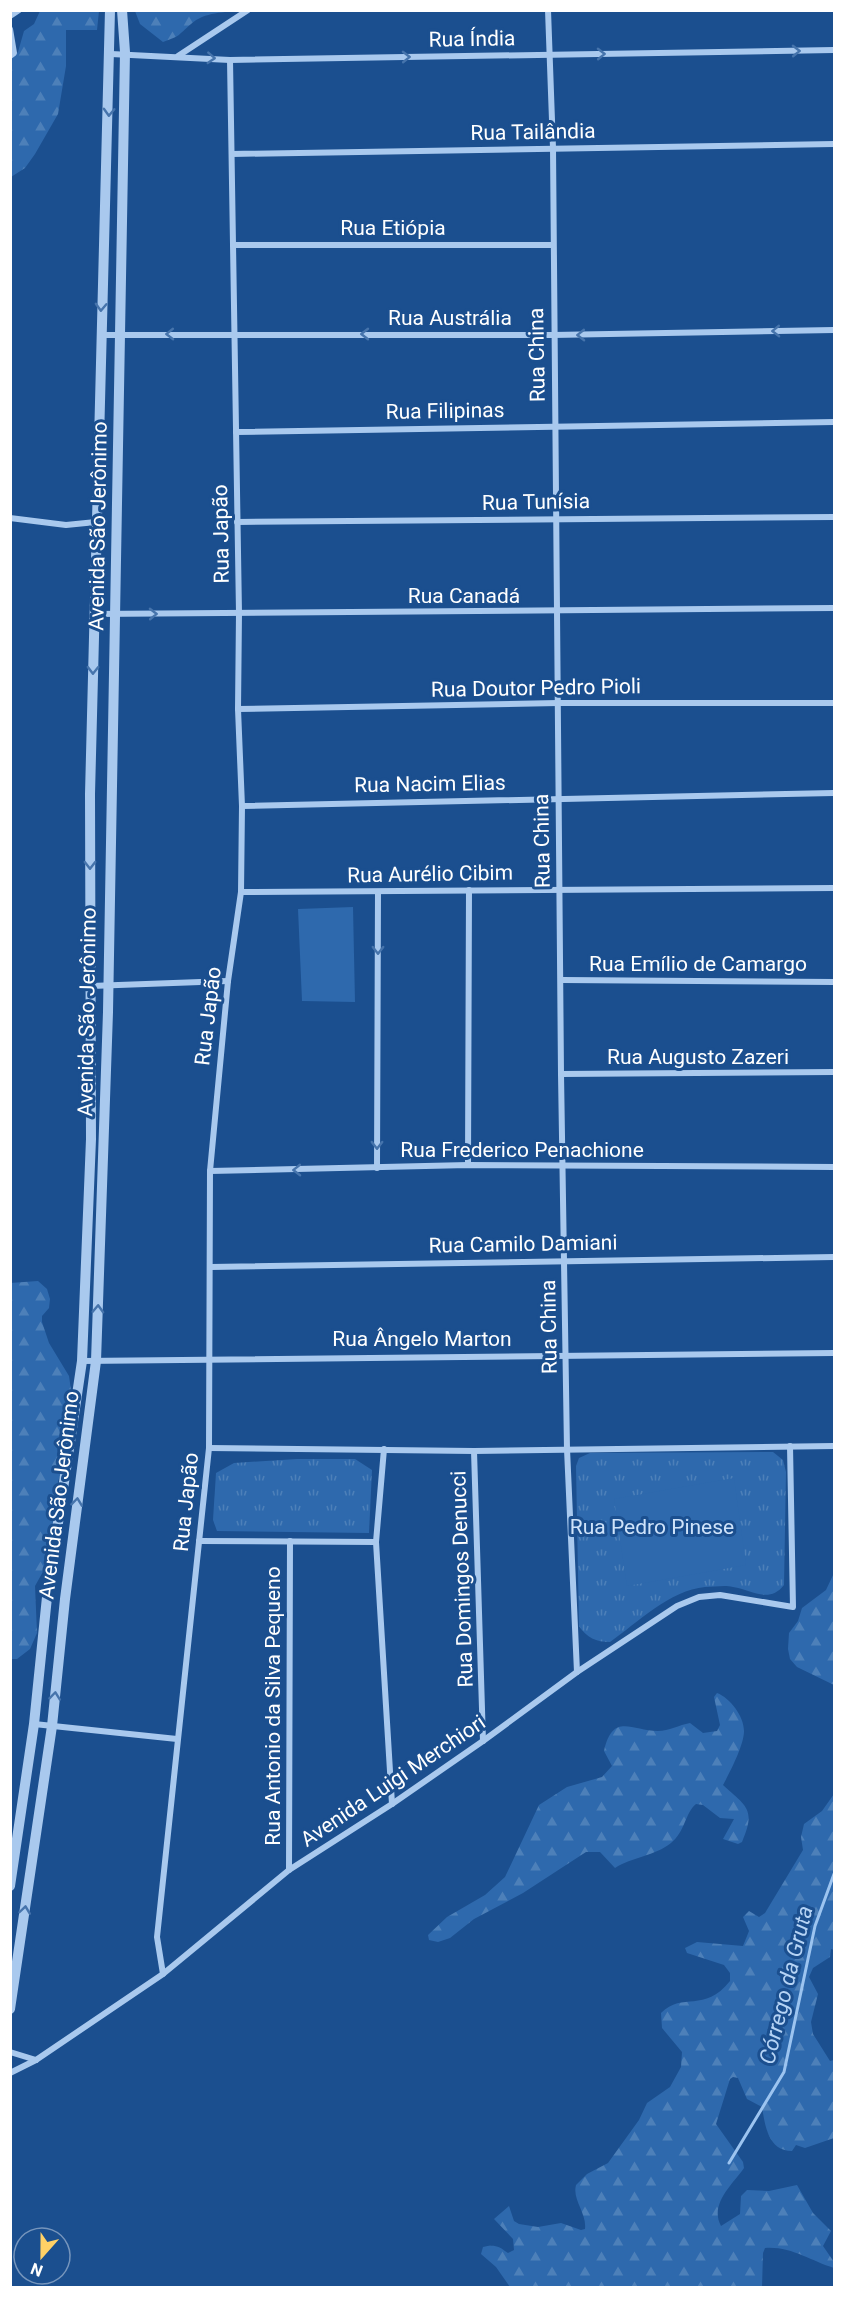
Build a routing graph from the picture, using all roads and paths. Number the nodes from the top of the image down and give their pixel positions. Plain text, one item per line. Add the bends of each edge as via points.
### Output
1 (19, 10) edge
2 (110, 10) edge
3 (122, 10) edge
4 (248, 10) edge
5 (548, 10) edge
6 (10, 16) edge
7 (10, 29) edge
8 (834, 50) edge
9 (125, 52) junction
10 (111, 54) junction
11 (12, 55) edge
12 (550, 55) junction
13 (177, 57) junction
14 (230, 60) junction
15 (834, 144) edge
16 (553, 148) junction
17 (232, 154) junction
18 (233, 245) junction
19 (553, 245) junction
20 (834, 330) edge
21 (234, 333) junction
22 (100, 335) junction
23 (121, 335) junction
24 (553, 335) junction
25 (834, 422) edge
26 (555, 425) junction
27 (236, 432) junction
28 (834, 517) edge
29 (10, 518) edge
30 (555, 518) junction
31 (96, 522) junction
32 (237, 522) junction
33 (834, 608) edge
34 (557, 612) junction
35 (239, 613) junction
36 (94, 614) junction
37 (116, 614) junction
38 (558, 703) junction
39 (834, 703) edge
40 (238, 710) junction
41 (834, 793) edge
42 (558, 798) junction
43 (242, 806) junction
44 (834, 888) edge
45 (559, 889) junction
46 (469, 890) junction
47 (241, 892) junction
48 (378, 892) junction
49 (562, 980) junction
50 (228, 981) junction
51 (834, 982) edge
52 (91, 986) junction
53 (108, 987) junction
54 (834, 1072) edge
55 (561, 1074) junction
56 (468, 1165) junction
57 (563, 1166) junction
58 (834, 1167) edge
59 (376, 1168) junction
60 (210, 1171) junction
61 (834, 1257) edge
62 (565, 1260) junction
63 (211, 1267) junction
64 (834, 1353) edge
65 (566, 1355) junction
66 (209, 1358) junction
67 (82, 1361) junction
68 (96, 1361) junction
69 (790, 1446) junction
70 (834, 1446) edge
71 (209, 1448) junction
72 (384, 1449) junction
73 (567, 1449) junction
74 (474, 1451) junction
75 (199, 1541) junction
76 (290, 1541) junction
77 (376, 1542) junction
78 (51, 1574) junction
79 (68, 1574) junction
80 (577, 1672) junction
81 (34, 1724) junction
82 (52, 1726) junction
83 (177, 1739) junction
84 (483, 1741) junction
85 (392, 1804) junction
86 (289, 1870) junction
87 (10, 1886) edge
88 (162, 1974) junction
89 (10, 2009) edge
90 (10, 2052) edge
91 (36, 2061) junction
92 (10, 2073) edge

1 - 6 street
2 - 10 street, Avenida São Jerônimo
3 - 9 street, Avenida São Jerônimo
4 - 13 street
5 - 12 street, Rua China
7 - 11 street
12 -> 8 street, Rua Índia
9 - 10 street, Rua Índia
9 - 13 street, Rua Índia
9 - 23 street, Avenida São Jerônimo
10 -> 22 street, Avenida São Jerônimo
14 -> 12 street, Rua Índia
12 - 16 street, Rua China
13 -> 14 street, Rua Índia
14 - 17 street, Rua Japão
15 - 16 street, Rua Tailândia
16 - 17 street, Rua Tailândia
16 - 19 street, Rua China
17 - 18 street, Rua Japão
18 - 19 street, Rua Etiópia
18 - 21 street, Rua Japão
19 - 24 street, Rua China
20 -> 24 street, Rua Austrália
21 -> 23 street, Rua Austrália
24 -> 21 street, Rua Austrália
21 - 27 street, Rua Japão
22 - 23 street, Rua Austrália
22 - 31 street, Avenida São Jerônimo
23 - 37 street, Avenida São Jerônimo
24 - 26 street, Rua China
25 - 26 street, Rua Filipinas
26 - 27 street, Rua Filipinas
26 - 30 street, Rua China
27 - 32 street, Rua Japão
28 - 30 street, Rua Tunísia
29 - 31 street via 66,525
30 - 32 street, Rua Tunísia
30 - 34 street, Rua China
31 - 36 street, Avenida São Jerônimo
32 - 35 street, Rua Japão
33 - 34 street, Rua Canadá
34 - 35 street, Rua Canadá
34 - 38 street, Rua China
37 -> 35 street, Rua Canadá
35 - 40 street, Rua Japão
36 - 37 street, Rua Canadá
36 -> 52 street, Avenida São Jerônimo
37 - 53 street, Avenida São Jerônimo
38 - 39 street, Rua Doutor Pedro Pioli
38 - 40 street, Rua Doutor Pedro Pioli
38 - 42 street, Rua China
40 - 43 street, Rua Japão
41 - 42 street, Rua Nacim Elias
42 - 43 street, Rua Nacim Elias
42 - 45 street, Rua China
43 - 47 street, Rua Japão
44 - 45 street, Rua Aurélio Cibim
45 - 46 street, Rua Aurélio Cibim
45 - 49 street, Rua China
46 - 48 street, Rua Aurélio Cibim
46 - 56 street
47 - 48 street, Rua Aurélio Cibim
47 - 50 street, Rua Japão
48 -> 59 street
49 - 51 street, Rua Emílio de Camargo
49 - 55 street, Rua China
50 - 53 street
50 - 60 street, Rua Japão
52 - 53 street
52 - 67 street, Avenida São Jerônimo via 92,1138
68 -> 53 street, Avenida São Jerônimo
54 - 55 street, Rua Augusto Zazeri
55 - 57 street, Rua China
56 - 57 street, Rua Frederico Penachione
56 - 59 street, Rua Frederico Penachione
57 - 58 street, Rua Frederico Penachione
57 - 62 street, Rua China
59 -> 60 street, Rua Frederico Penachione
60 - 63 street, Rua Japão
61 - 62 street, Rua Camilo Damiani
62 - 63 street, Rua Camilo Damiani
62 - 65 street, Rua China
63 - 66 street, Rua Japão
64 - 65 street, Rua Ângelo Marton
65 - 66 street, Rua Ângelo Marton
65 - 73 street, Rua China
66 - 68 street, Rua Ângelo Marton
66 - 71 street, Rua Japão
67 - 68 street, Rua Ângelo Marton
67 - 78 street, Avenida São Jerônimo
79 -> 68 street, Avenida São Jerônimo
69 - 70 street
69 - 73 street
69 - 80 street, Avenida Luigi Merchiori via 793,1607 720,1595 699,1597 677,1605
71 - 72 street
71 - 75 street, Rua Japão
72 - 74 street
72 - 77 street
73 - 74 street
73 - 80 street, Rua China
74 - 84 street, Rua Domingos Denucci
75 - 76 street
75 - 83 street, Rua Japão
76 - 77 street
76 - 86 street, Rua Antonio da Silva Pequeno
77 - 85 street
78 - 79 street
78 - 81 street, Avenida São Jerônimo
82 -> 79 street, Avenida São Jerônimo
80 - 84 street, Avenida Luigi Merchiori
81 - 82 street
81 - 87 street, Avenida São Jerônimo
82 - 83 street
89 -> 82 street, Avenida São Jerônimo
83 - 88 street, Rua Japão via 156,1937
84 - 85 street, Avenida Luigi Merchiori
85 - 86 street, Avenida Luigi Merchiori
86 - 88 street, Avenida Luigi Merchiori
88 - 91 street, Avenida Luigi Merchiori
90 - 91 street
91 - 92 street, Avenida Luigi Merchiori

